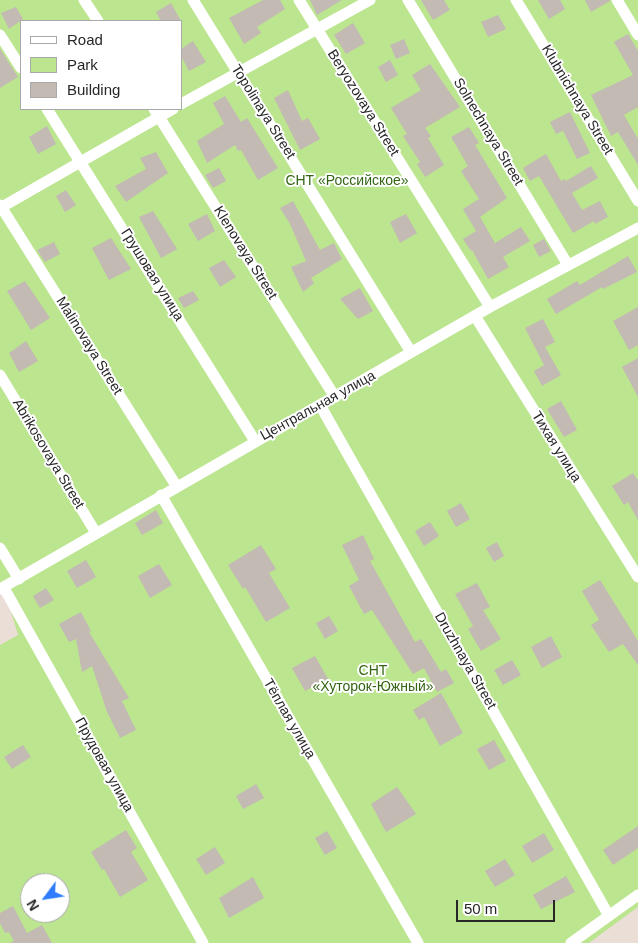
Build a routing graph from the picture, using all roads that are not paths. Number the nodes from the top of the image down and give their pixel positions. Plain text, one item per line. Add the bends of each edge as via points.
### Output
1 (84, 0) edge
2 (193, 0) edge
3 (299, 0) edge
4 (370, 0) edge
5 (408, 0) edge
6 (516, 0) edge
7 (617, 0) edge
8 (97, 20) edge
9 (317, 28) junction
10 (0, 35) edge
11 (638, 35) edge
12 (20, 66) edge
13 (239, 72) junction
14 (182, 103) edge
15 (49, 110) edge
16 (169, 110) edge
17 (156, 113) edge
18 (81, 162) junction
19 (638, 201) edge
20 (0, 207) edge
21 (637, 232) edge
22 (568, 264) junction
23 (490, 308) junction
24 (475, 316) junction
25 (411, 352) junction
26 (0, 375) edge
27 (335, 397) junction
28 (320, 405) junction
29 (255, 442) junction
30 (177, 487) junction
31 (161, 495) junction
32 (96, 533) junction
33 (0, 548) edge
34 (638, 577) edge
35 (19, 579) junction
36 (2, 588) edge
37 (638, 895) edge
38 (609, 916) junction
39 (203, 943) edge
40 (418, 943) edge
41 (571, 943) edge

1 - 8 street
2 - 13 street, Topolinaya Street
3 - 9 street, Beryozovaya Street
4 - 9 street
5 - 22 street, Solnechnaya Street
6 - 19 street, Klubnichnaya Street
7 - 11 street
9 - 13 street
9 - 23 street, Beryozovaya Street
10 - 12 street
13 - 14 street
13 - 25 street, Topolinaya Street
15 - 18 street, Грушовая улица
16 - 17 street
17 - 18 street
17 - 27 street, Klenovaya Street
18 - 20 street
18 - 29 street, Грушовая улица
20 - 30 street, Malinovaya Street
21 - 22 street, Центральная улица
22 - 23 street, Центральная улица
23 - 24 street, Центральная улица
24 - 25 street, Центральная улица
24 - 34 street, Тихая улица
25 - 27 street, Центральная улица
26 - 32 street, Abrikosovaya Street
27 - 28 street, Центральная улица
28 - 29 street, Центральная улица
28 - 38 street, Druzhnaya Street
29 - 30 street, Центральная улица
30 - 31 street, Центральная улица
31 - 32 street, Центральная улица
31 - 40 street, Тёплая улица
32 - 35 street, Центральная улица
33 - 35 street
35 - 36 street, Центральная улица
36 - 39 street, Прудовая улица
37 - 38 street
38 - 41 street

